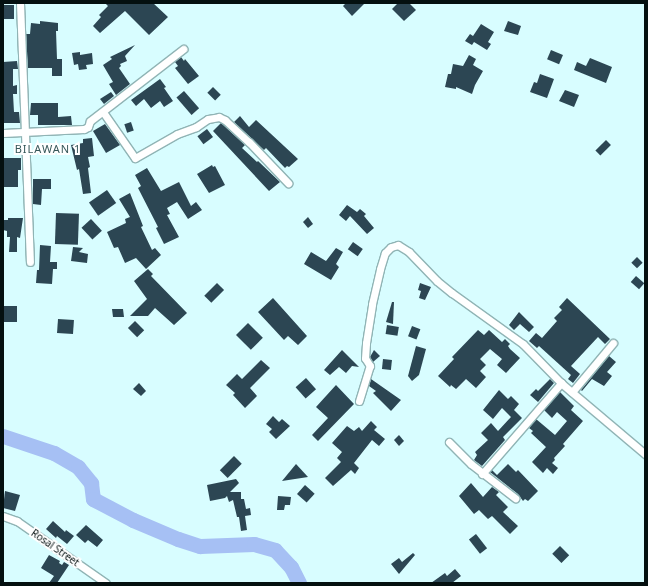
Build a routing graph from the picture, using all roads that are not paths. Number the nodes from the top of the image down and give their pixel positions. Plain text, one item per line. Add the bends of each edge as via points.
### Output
1 (20, 3) edge
2 (183, 49) dead end
3 (102, 112) junction
4 (3, 133) edge
5 (26, 133) junction
6 (288, 183) dead end
7 (30, 262) dead end
8 (613, 343) dead end
9 (561, 383) junction
10 (572, 392) junction
11 (359, 401) dead end
12 (449, 442) dead end
13 (645, 454) edge
14 (482, 474) junction
15 (515, 498) dead end
16 (3, 516) edge
17 (106, 583) edge

1 - 5 street
2 - 3 street
3 - 5 street via 90,121 84,130
3 - 6 street via 135,158 177,134 208,119 219,117 249,142
4 - 5 street
5 - 7 street
8 - 10 street
9 - 10 street
9 - 11 street via 523,344 452,294 402,246 394,245 385,253 372,304 365,358 370,366
9 - 14 street
10 - 13 street
12 - 14 street
14 - 15 street
16 - 17 street, Rosal Street via 17,521

